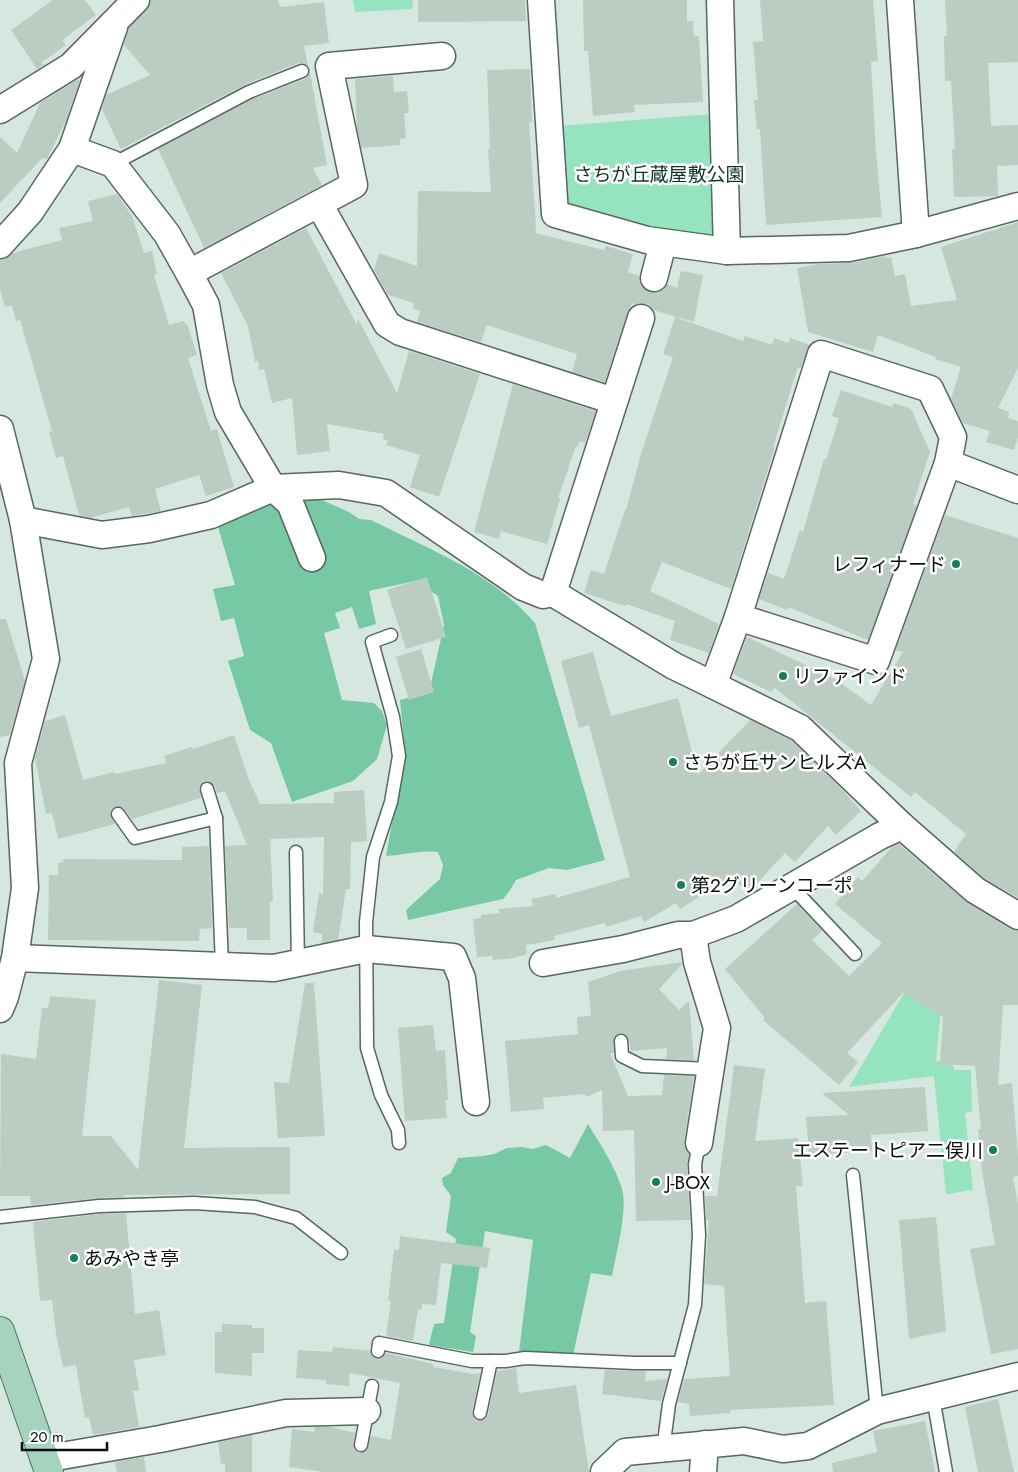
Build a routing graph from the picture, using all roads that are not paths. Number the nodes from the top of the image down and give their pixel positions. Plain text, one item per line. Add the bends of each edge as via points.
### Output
1 (136, 0) edge
2 (541, 0) edge
3 (720, 0) edge
4 (900, 0) edge
5 (116, 21) junction
6 (442, 56) dead end
7 (302, 71) dead end
8 (0, 110) edge
9 (72, 149) junction
10 (114, 164) junction
11 (319, 204) junction
12 (1018, 206) edge
13 (916, 234) junction
14 (664, 243) junction
15 (0, 246) edge
16 (727, 251) junction
17 (189, 273) junction
18 (654, 278) dead end
19 (641, 318) dead end
20 (614, 401) junction
21 (0, 430) edge
22 (948, 463) junction
23 (272, 488) junction
24 (1018, 490) edge
25 (23, 520) junction
26 (312, 558) dead end
27 (553, 594) junction
28 (738, 617) junction
29 (392, 635) dead end
30 (712, 686) junction
31 (207, 789) dead end
32 (118, 814) dead end
33 (216, 818) junction
34 (902, 826) junction
35 (296, 852) dead end
36 (792, 886) junction
37 (1018, 916) edge
38 (693, 934) junction
39 (366, 949) junction
40 (855, 954) dead end
41 (15, 958) junction
42 (298, 963) junction
43 (543, 963) dead end
44 (222, 964) junction
45 (0, 1009) edge
46 (621, 1041) dead end
47 (710, 1069) junction
48 (476, 1102) dead end
49 (399, 1143) dead end
50 (699, 1143) joint
51 (853, 1175) dead end
52 (0, 1217) edge
53 (341, 1253) dead end
54 (0, 1331) edge
55 (378, 1351) dead end
56 (490, 1361) junction
57 (680, 1363) junction
58 (1018, 1376) edge
59 (372, 1386) dead end
60 (933, 1397) junction
61 (367, 1411) junction
62 (877, 1411) junction
63 (480, 1414) dead end
64 (705, 1444) junction
65 (362, 1445) dead end
66 (662, 1450) junction
67 (46, 1466) edge
68 (604, 1472) edge
69 (703, 1472) edge
70 (946, 1472) edge

1 - 5 street
2 - 14 street via 555,214
3 - 16 street
4 - 13 street
5 - 8 street via 71,66
5 - 9 street
6 - 11 street via 329,66 354,185
7 - 10 lane via 249,92
9 - 10 street
9 - 15 street via 30,212
10 - 17 street via 167,234
11 - 17 street
11 - 20 street via 387,324 400,332
12 - 13 street
13 - 16 street via 849,248
14 - 16 street
14 - 18 street
17 - 23 street via 206,305 228,412
19 - 20 street
20 - 27 street
21 - 25 street
22 - 24 street
22 - 28 street via 876,661
22 - 28 street via 953,437 930,389 822,354
23 - 25 street via 211,515 149,530 102,535
23 - 26 street via 290,503
23 - 27 street via 340,485 386,493 523,587 543,595
25 - 41 street via 46,659 18,763 25,888
27 - 30 street
28 - 30 street
29 - 39 lane via 372,642 393,717 399,756 391,802 373,858
30 - 34 street via 800,728
31 - 33 lane
32 - 33 lane via 136,838
33 - 44 lane
34 - 36 street
34 - 37 street via 978,893
35 - 42 lane
36 - 38 street via 736,919
36 - 40 lane
38 - 43 street
38 - 47 street via 697,962 717,1028
39 - 42 street
39 - 48 street via 453,957 462,978
39 - 49 lane via 367,1048 381,1095 398,1130
41 - 44 street
41 - 45 street
42 - 44 street via 274,968
46 - 47 lane via 622,1056 642,1066
47 - 50 street
50 - 57 lane via 695,1164 699,1235 695,1305
51 - 62 lane
52 - 53 lane via 99,1206 194,1203 255,1206 296,1218
54 - 67 main road
55 - 56 lane via 379,1342 472,1361
56 - 57 lane via 525,1358
56 - 63 lane
57 - 66 lane
58 - 60 street
59 - 61 lane
60 - 62 street
60 - 70 lane
61 - 65 lane
61 - 67 street via 286,1413
62 - 64 street via 808,1446 784,1449 744,1441
64 - 66 street
64 - 69 street
66 - 68 street via 625,1452

